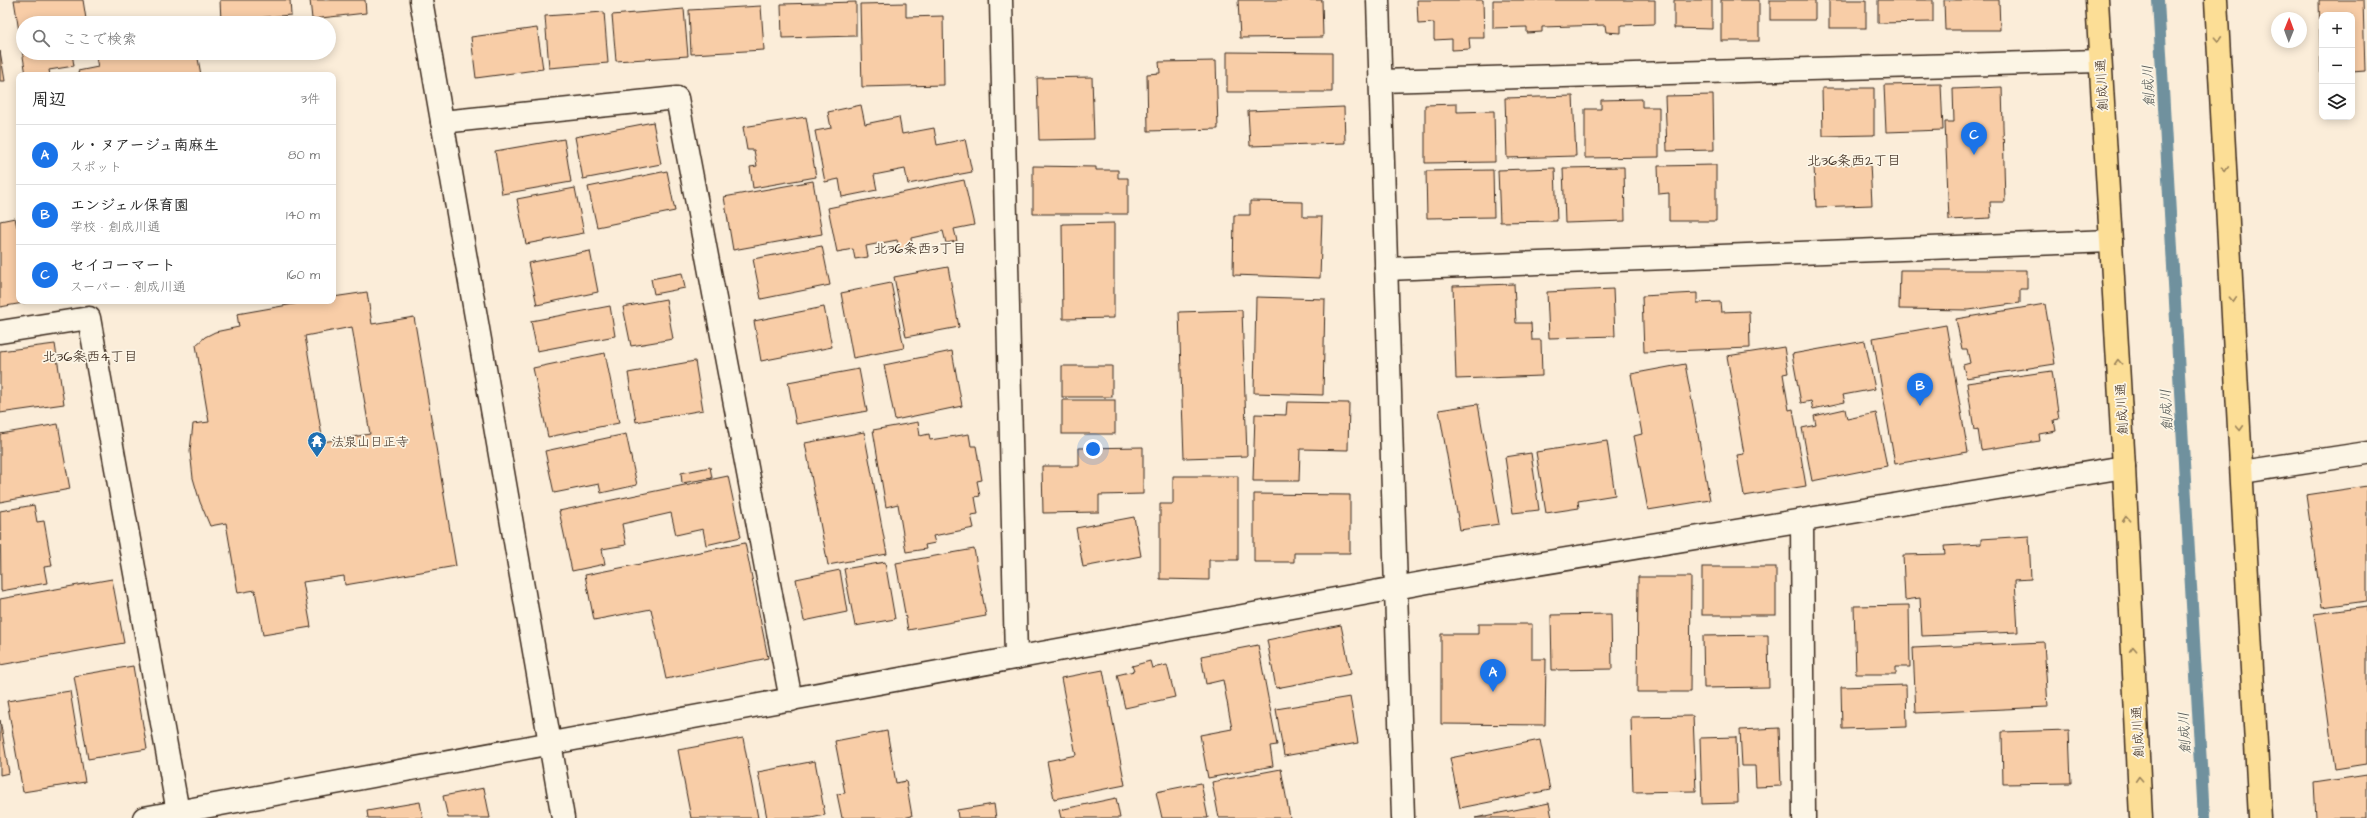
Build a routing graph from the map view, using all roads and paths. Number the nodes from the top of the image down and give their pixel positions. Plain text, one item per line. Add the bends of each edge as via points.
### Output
1 (421, 0) edge
2 (1000, 0) edge
3 (1378, 0) edge
4 (2097, 0) edge
5 (2216, 0) edge
6 (2100, 61) junction
7 (1380, 80) junction
8 (442, 122) junction
9 (2111, 241) junction
10 (1386, 269) junction
11 (0, 332) edge
12 (2367, 452) edge
13 (2124, 467) junction
14 (2242, 472) junction
15 (1802, 521) junction
16 (1395, 588) junction
17 (1016, 658) junction
18 (791, 700) junction
19 (551, 743) junction
20 (178, 812) junction
21 (204, 813) edge
22 (144, 818) edge
23 (563, 818) edge
24 (1403, 818) edge
25 (1804, 818) edge
26 (2141, 818) edge
27 (2260, 818) edge

1 - 8 street
2 - 17 street
3 - 7 street
4 - 6 highway, 創成川通
5 -> 14 highway
6 - 7 street
6 - 9 highway, 創成川通
7 - 10 street
8 - 18 street via 677,98
8 - 19 street
9 - 10 street
13 -> 9 highway, 創成川通
10 - 16 street
11 - 20 street via 89,318
12 - 14 street
13 - 15 street
26 -> 13 highway, 創成川通
14 - 27 highway
15 - 16 street
15 - 25 street
16 - 17 street
16 - 24 street
17 - 18 street
18 - 19 street
19 - 21 street
19 - 23 street
20 - 21 street
20 - 22 street

